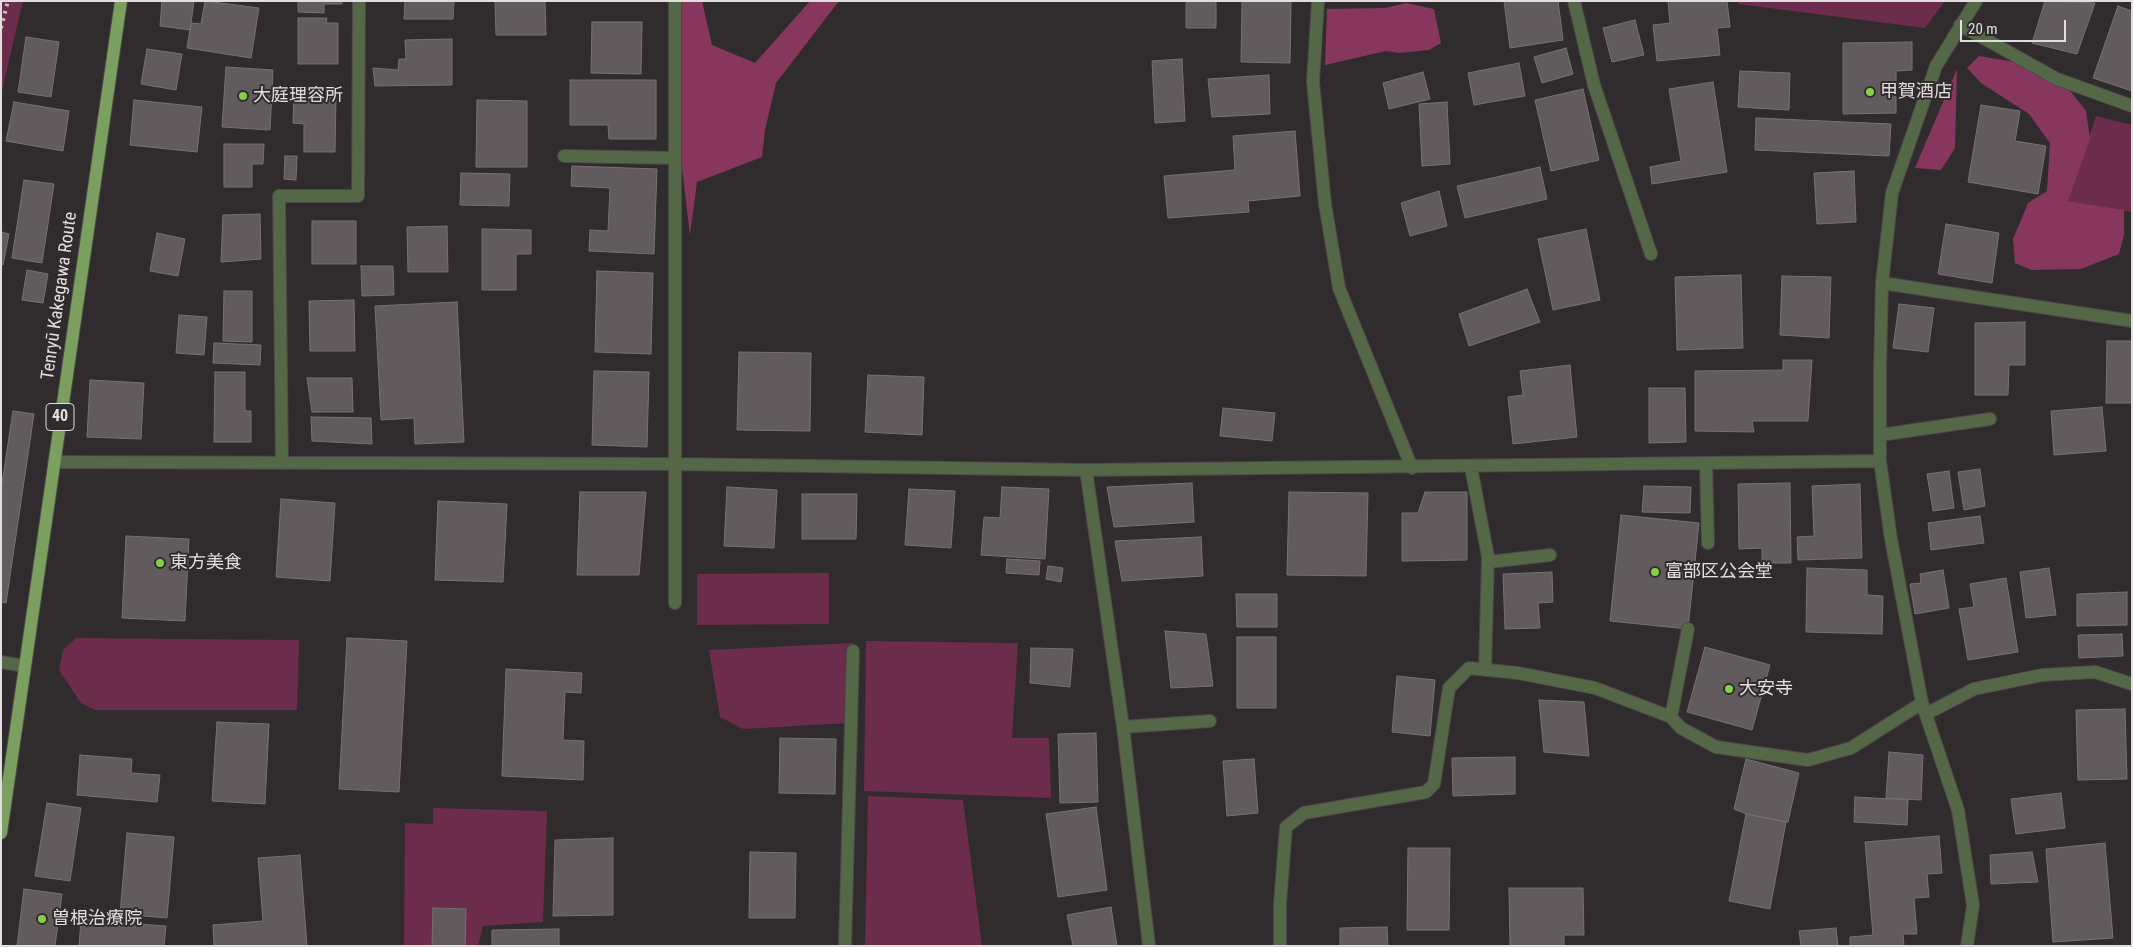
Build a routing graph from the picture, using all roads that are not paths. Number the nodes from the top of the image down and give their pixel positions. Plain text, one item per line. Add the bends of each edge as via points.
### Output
1 (121, 1) edge
2 (359, 1) edge
3 (675, 1) edge
4 (1318, 1) edge
5 (1574, 1) edge
6 (1976, 1) edge
7 (1960, 26) junction
8 (2132, 106) edge
9 (564, 156) dead end
10 (675, 158) junction
11 (1651, 254) dead end
12 (1882, 283) junction
13 (2132, 321) edge
14 (1990, 419) dead end
15 (1880, 435) junction
16 (1880, 461) junction
17 (54, 462) junction
18 (282, 462) junction
19 (675, 464) junction
20 (1706, 464) junction
21 (1471, 467) junction
22 (1412, 468) junction
23 (1086, 470) junction
24 (1708, 543) dead end
25 (1550, 555) dead end
26 (1488, 562) junction
27 (675, 603) dead end
28 (1688, 629) dead end
29 (853, 651) dead end
30 (1, 662) edge
31 (24, 666) junction
32 (1485, 670) junction
33 (2132, 684) edge
34 (1924, 708) junction
35 (1671, 717) junction
36 (1210, 721) dead end
37 (1123, 727) junction
38 (1, 833) edge
39 (845, 946) edge
40 (1149, 946) edge
41 (1280, 946) edge
42 (1966, 946) edge

1 - 17 main road, Tenryū Kakegawa Route / 40
2 - 18 street via 358,196 279,196
3 - 10 street
4 - 22 street via 1312,82 1338,288
5 - 11 street via 1594,85
6 - 7 street
7 - 8 street via 2057,79
7 - 12 street via 1936,66 1892,193
9 - 10 street
10 - 19 street
12 - 13 street
12 - 15 street
14 - 15 street
15 - 16 street
16 - 20 street
16 - 34 street via 1891,539
17 - 18 street
17 - 31 main road, Tenryū Kakegawa Route / 40
18 - 19 street
19 - 23 street
19 - 27 street
20 - 21 street
20 - 24 street
21 - 22 street
21 - 26 street
22 - 23 street
23 - 37 street
25 - 26 street
26 - 32 street
28 - 35 street
29 - 39 street
30 - 31 street
31 - 38 main road, Tenryū Kakegawa Route / 40
32 - 35 street via 1595,688
32 - 41 street via 1469,668 1449,688 1434,784 1426,792 1304,813 1286,827
33 - 34 street via 2094,672 2042,676 1974,689
34 - 35 street via 1851,748 1808,760 1716,747 1681,728
34 - 42 street via 1958,810 1974,905
36 - 37 street
37 - 40 street

